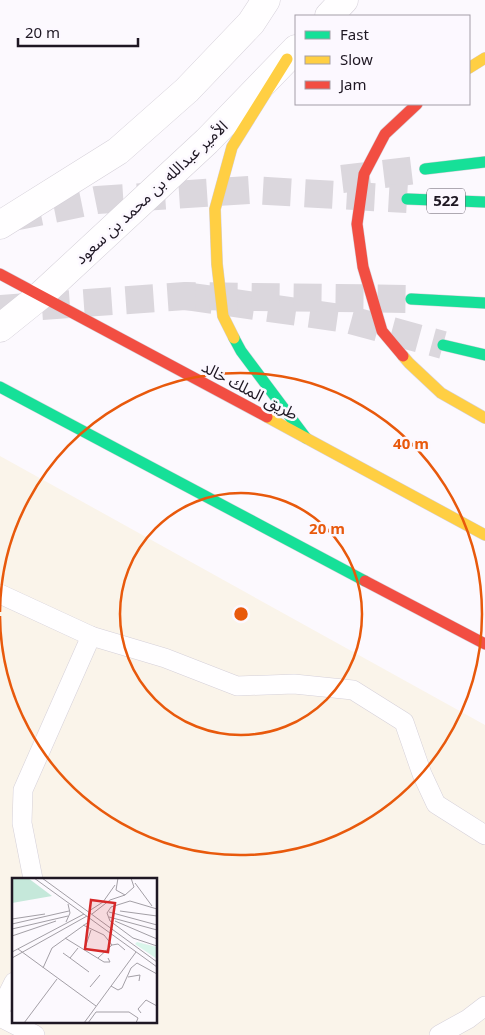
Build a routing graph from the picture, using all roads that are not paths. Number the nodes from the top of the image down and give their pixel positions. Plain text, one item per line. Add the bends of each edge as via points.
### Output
1 (266, 0) edge
2 (344, 0) edge
3 (329, 15) edge
4 (292, 54) edge
5 (485, 58) edge
6 (470, 67) edge
7 (416, 105) edge
8 (485, 162) edge
9 (425, 169) tunnel mouth
10 (407, 199) tunnel mouth
11 (485, 202) edge
12 (0, 225) edge
13 (0, 274) edge
14 (41, 295) junction
15 (411, 299) tunnel mouth
16 (485, 303) edge
17 (0, 328) edge
18 (443, 345) tunnel mouth
19 (485, 355) edge
20 (0, 386) edge
21 (485, 418) edge
22 (306, 438) junction
23 (485, 535) edge
24 (0, 594) edge
25 (91, 636) junction
26 (485, 644) edge
27 (485, 835) edge
28 (34, 878) edge
29 (12, 986) edge
30 (485, 1006) edge
31 (0, 1010) edge
32 (0, 1017) edge
33 (35, 1035) edge
34 (439, 1035) edge

1 - 12 street via 251,23 187,90 118,151
2 - 3 street
4 - 14 street, الأمير عبدالله بن محمد بن سعود via 207,141
4 - 22 main road via 232,148 215,209 217,264 223,316 241,351
5 - 6 main road
7 - 21 main road via 385,134 364,174 357,224 363,267 382,331 409,364 441,393
8 - 9 main road
10 - 11 main road, 522
13 - 14 main road, طريق الملك خالد
14 - 17 street, الأمير عبدالله بن محمد بن سعود
14 - 22 main road, طريق الملك خالد
15 - 16 main road
18 - 19 main road
20 - 26 main road
22 - 23 main road, طريق الملك خالد
24 - 25 lane
25 - 27 lane via 165,658 236,686 294,684 353,690 404,722 436,804
25 - 28 lane via 23,790 22,822
29 - 31 lane
30 - 34 lane
32 - 33 lane

